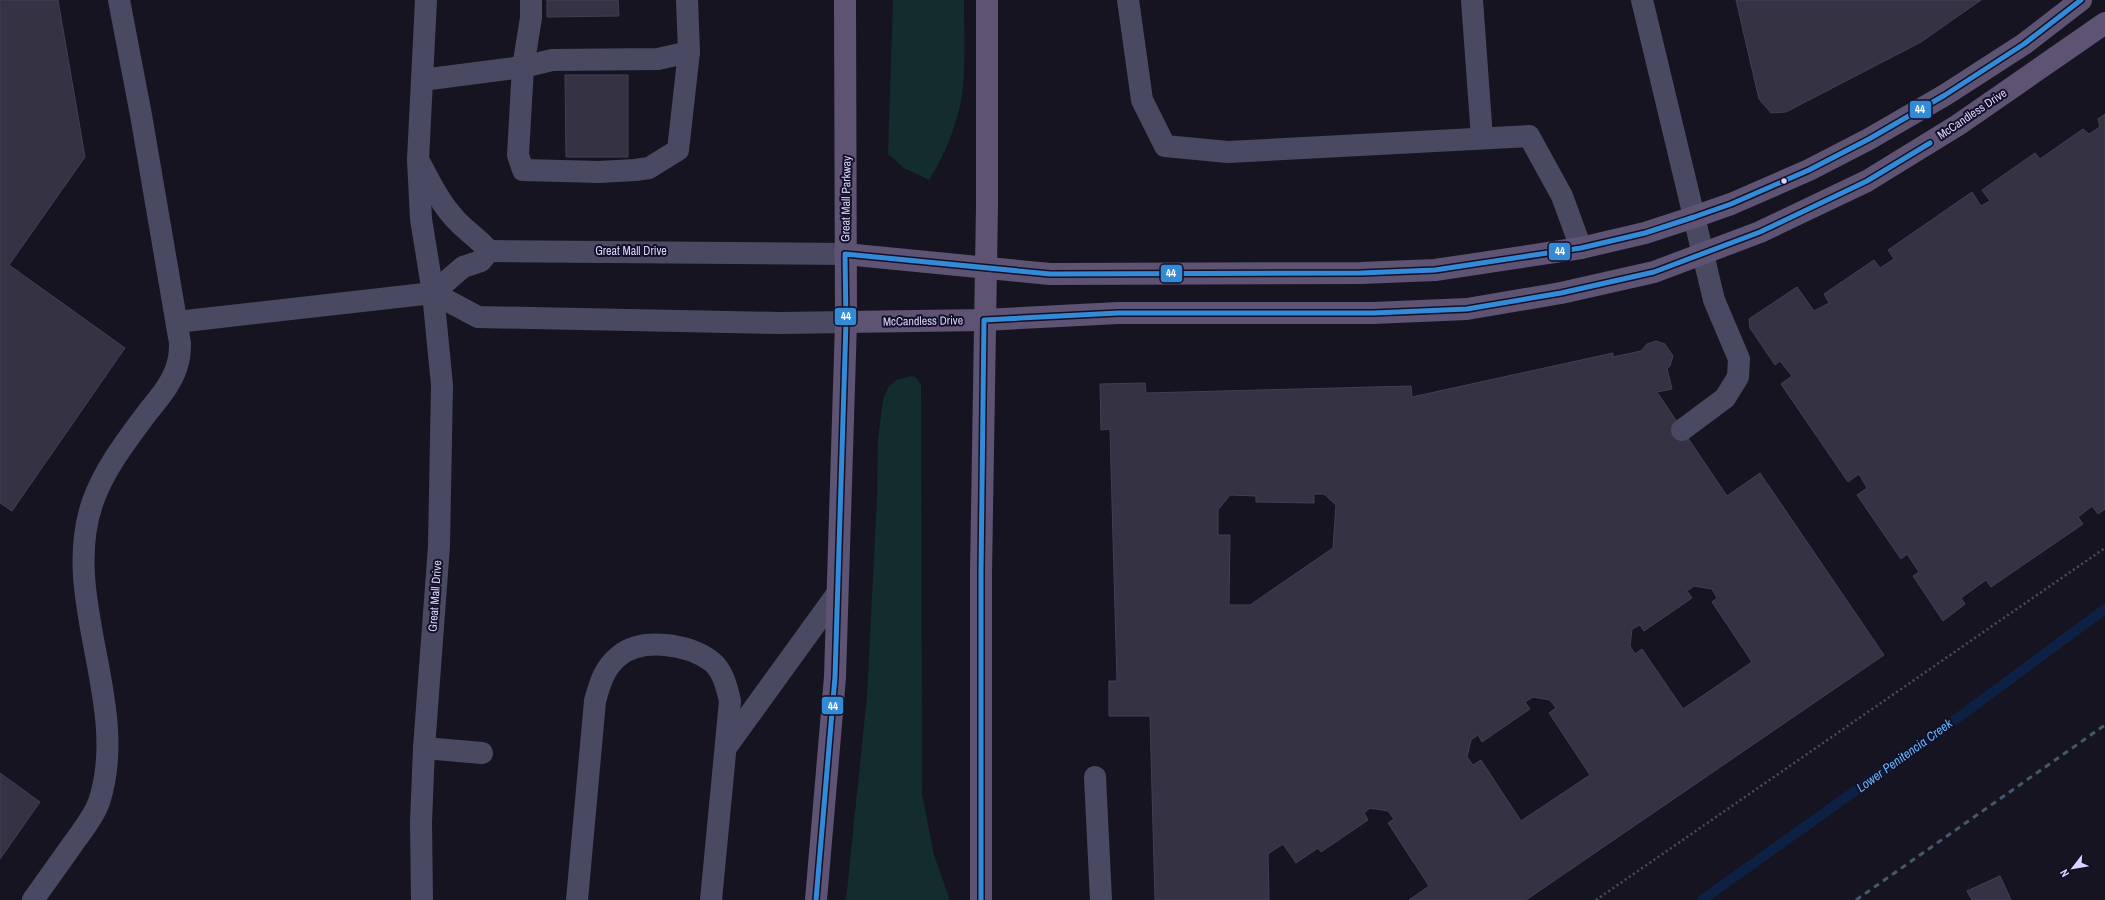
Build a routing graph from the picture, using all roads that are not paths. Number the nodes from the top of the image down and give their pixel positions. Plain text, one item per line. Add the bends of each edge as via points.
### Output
1 (119, 0) edge
2 (426, 0) edge
3 (531, 0) edge
4 (687, 0) edge
5 (845, 0) edge
6 (987, 0) edge
7 (1128, 0) edge
8 (1472, 0) edge
9 (1642, 0) edge
10 (2081, 0) edge
11 (2105, 23) edge
12 (689, 52) junction
13 (523, 67) junction
14 (422, 80) junction
15 (1482, 138) junction
16 (418, 160) junction
17 (1694, 217) junction
18 (1581, 248) junction
19 (489, 251) junction
20 (845, 254) junction
21 (1703, 254) junction
22 (985, 267) junction
23 (433, 293) junction
24 (984, 320) junction
25 (177, 322) junction
26 (846, 322) junction
27 (1682, 430) dead end
28 (837, 594) junction
29 (727, 746) junction
30 (424, 748) junction
31 (482, 753) dead end
32 (1095, 777) dead end
33 (33, 900) edge
34 (422, 900) edge
35 (577, 900) edge
36 (711, 900) edge
37 (816, 900) edge
38 (981, 900) edge
39 (1101, 900) edge

1 - 25 street
2 - 14 street, Great Mall Drive
3 - 13 street via 531,18
4 - 12 street
5 - 20 main road, Great Mall Parkway
6 - 22 main road
7 - 15 street via 1142,100 1165,146 1228,152
8 - 15 street
9 - 17 street
10 - 17 main road via 2024,44 1945,95 1869,139 1809,170
11 - 21 main road, McCandless Drive via 1958,125 1867,181 1786,220
12 - 13 street via 658,59 552,60
12 - 13 street via 678,150 649,168 635,170 523,170 518,155
13 - 14 street
14 - 16 street, Great Mall Drive
15 - 18 street via 1528,136 1562,196
16 - 19 street via 443,205
16 - 23 street, Great Mall Drive via 421,219
17 - 18 main road via 1645,233
17 - 21 street
18 - 22 main road via 1435,270 1361,273 1050,274
19 - 20 street, Great Mall Drive
19 - 23 street via 481,261 463,267
20 - 22 main road
20 - 26 main road, Great Mall Parkway
21 - 24 main road, McCandless Drive via 1654,272 1561,293 1467,309 1373,313 1118,314
21 - 27 street via 1714,300 1739,359 1738,377 1725,398
22 - 24 main road
23 - 25 street
23 - 26 street via 478,317
23 - 30 street, Great Mall Drive via 442,385 439,546
24 - 26 main road, McCandless Drive
24 - 38 main road
25 - 33 street via 180,344 178,362 171,380 127,440 102,482 92,504 84,546 83,572 105,713 107,761 104,784 98,804 87,824
26 - 28 main road, Great Mall Parkway
28 - 29 street
28 - 37 main road, Great Mall Parkway via 835,677
29 - 35 street via 730,701 726,683 712,661 690,650 664,645 641,645 619,655 603,674 595,701
29 - 36 street
30 - 31 street
30 - 34 street, Great Mall Drive via 421,822
32 - 39 street

